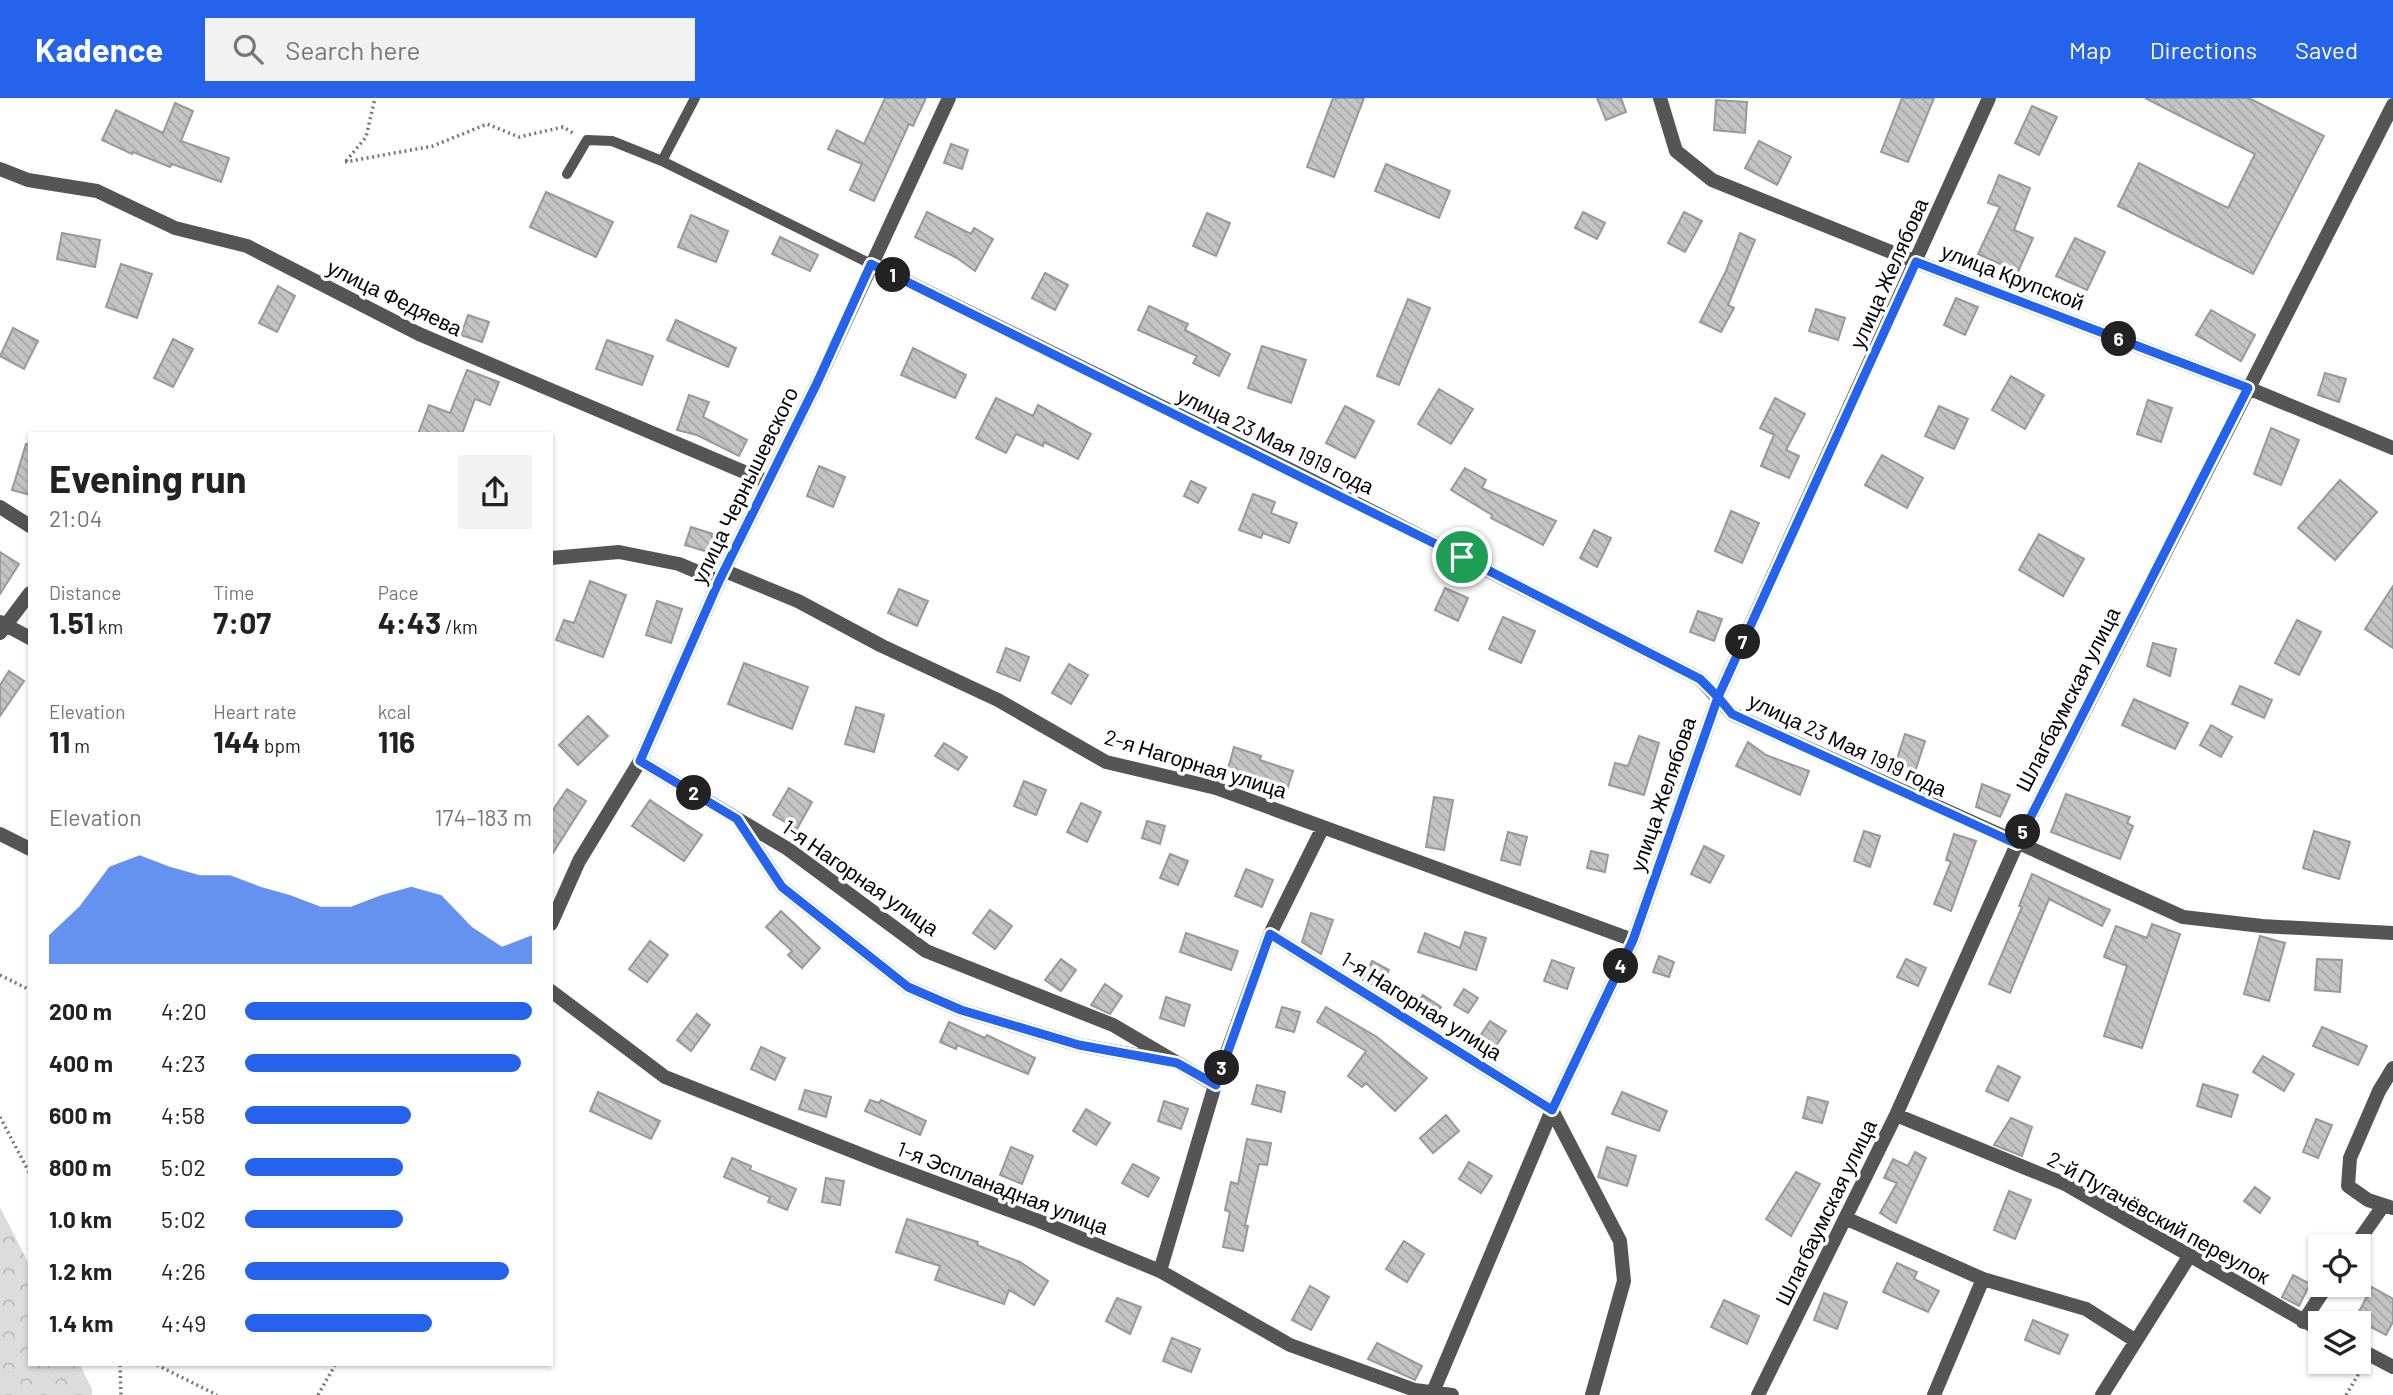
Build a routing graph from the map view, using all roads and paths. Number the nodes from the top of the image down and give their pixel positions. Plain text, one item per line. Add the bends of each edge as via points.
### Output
1 (375, 98) edge
2 (695, 98) edge
3 (949, 98) edge
4 (1660, 98) edge
5 (1989, 98) edge
6 (2393, 105) edge
7 (564, 127) dead end
8 (662, 161) junction
9 (0, 169) edge
10 (567, 174) dead end
11 (1916, 262) junction
12 (871, 264) junction
13 (2248, 388) junction
14 (2393, 448) edge
15 (768, 482) junction
16 (0, 508) edge
17 (28, 525) edge
18 (553, 558) edge
19 (722, 576) junction
20 (28, 596) edge
21 (3, 627) edge
22 (28, 637) edge
23 (1718, 697) junction
24 (640, 761) junction
25 (737, 819) junction
26 (1323, 827) junction
27 (0, 834) edge
28 (2017, 844) junction
29 (28, 848) edge
30 (553, 920) edge
31 (2393, 933) edge
32 (1270, 934) junction
33 (1633, 940) junction
34 (0, 975) edge
35 (28, 989) edge
36 (553, 993) edge
37 (1177, 1063) junction
38 (2393, 1068) edge
39 (1216, 1085) junction
40 (1552, 1110) junction
41 (1896, 1115) junction
42 (0, 1117) edge
43 (28, 1170) edge
44 (2388, 1207) edge
45 (1845, 1218) junction
46 (2365, 1234) edge
47 (2190, 1255) junction
48 (1160, 1271) junction
49 (1983, 1279) junction
50 (2319, 1297) edge
51 (2302, 1322) junction
52 (2308, 1325) edge
53 (2136, 1341) junction
54 (2371, 1355) edge
55 (120, 1366) edge
56 (159, 1366) edge
57 (334, 1366) edge
58 (2393, 1367) edge
59 (2355, 1374) edge
60 (1433, 1392) junction
61 (121, 1395) edge
62 (217, 1395) edge
63 (318, 1395) edge
64 (1452, 1395) edge
65 (1592, 1395) edge
66 (1758, 1395) edge
67 (1934, 1395) edge
68 (2102, 1395) edge
69 (2346, 1395) edge

1 - 7 path via 366,137 345,162 433,146 487,124 520,137
2 - 8 lane
3 - 12 street, улица Чернышевского
4 - 11 street, улица Крупской via 1676,151 1712,180
5 - 11 street, улица Желябова
6 - 13 street, Шлагбаумская улица
8 - 10 lane via 612,141 587,140
8 - 12 lane
9 - 15 street, улица Федяева via 28,180 97,191 175,228 247,246 419,334
11 - 13 street, улица Крупской
11 - 23 street, улица Желябова
12 - 15 street, улица Чернышевского
12 - 23 street, улица 23 Мая 1919 года via 1328,488 1700,679
13 - 14 street, улица Крупской
13 - 28 street, Шлагбаумская улица
15 - 19 street, улица Чернышевского
16 - 17 street
18 - 19 street, 2-я Нагорная улица via 619,552
19 - 24 street, улица Чернышевского
19 - 26 street, 2-я Нагорная улица via 798,601 998,700 1107,762 1216,788
20 - 21 street
21 - 22 street
23 - 28 street, улица 23 Мая 1919 года via 1732,714
23 - 33 street, улица Желябова
24 - 25 street, 1-я Нагорная улица
24 - 30 street, улица Чернышевского via 579,861
25 - 37 street, 1-я Нагорная улица via 788,849 926,951 1113,1025
25 - 37 street via 782,887 908,987 961,1010 1079,1045
26 - 32 street
26 - 33 street, 2-я Нагорная улица
27 - 29 street
28 - 31 street, улица 23 Мая 1919 года via 2183,917
28 - 41 street, Шлагбаумская улица
32 - 39 street
32 - 40 street, 1-я Нагорная улица
33 - 40 street, улица Желябова
34 - 35 path
36 - 48 street, 1-я Эспланадная улица via 665,1077
37 - 39 street, 1-я Нагорная улица
38 - 44 street via 2350,1158 2348,1186
39 - 48 street
40 - 60 street, улица Желябова
40 - 65 street via 1620,1241 1624,1281
41 - 45 street, Шлагбаумская улица
41 - 47 street, 2-й Пугачёвский переулок via 2065,1184
42 - 43 path
44 - 46 street
45 - 49 street
45 - 66 street, Шлагбаумская улица
47 - 51 street, 2-й Пугачёвский переулок
47 - 53 street
48 - 60 street, 1-я Эспланадная улица via 1290,1345 1415,1390
49 - 53 street via 2086,1309
49 - 67 street
50 - 51 street
51 - 52 street, 2-й Пугачёвский переулок
53 - 68 street
54 - 58 street
55 - 61 path
56 - 62 path
57 - 63 path
59 - 69 path
60 - 64 street, 1-я Эспланадная улица

